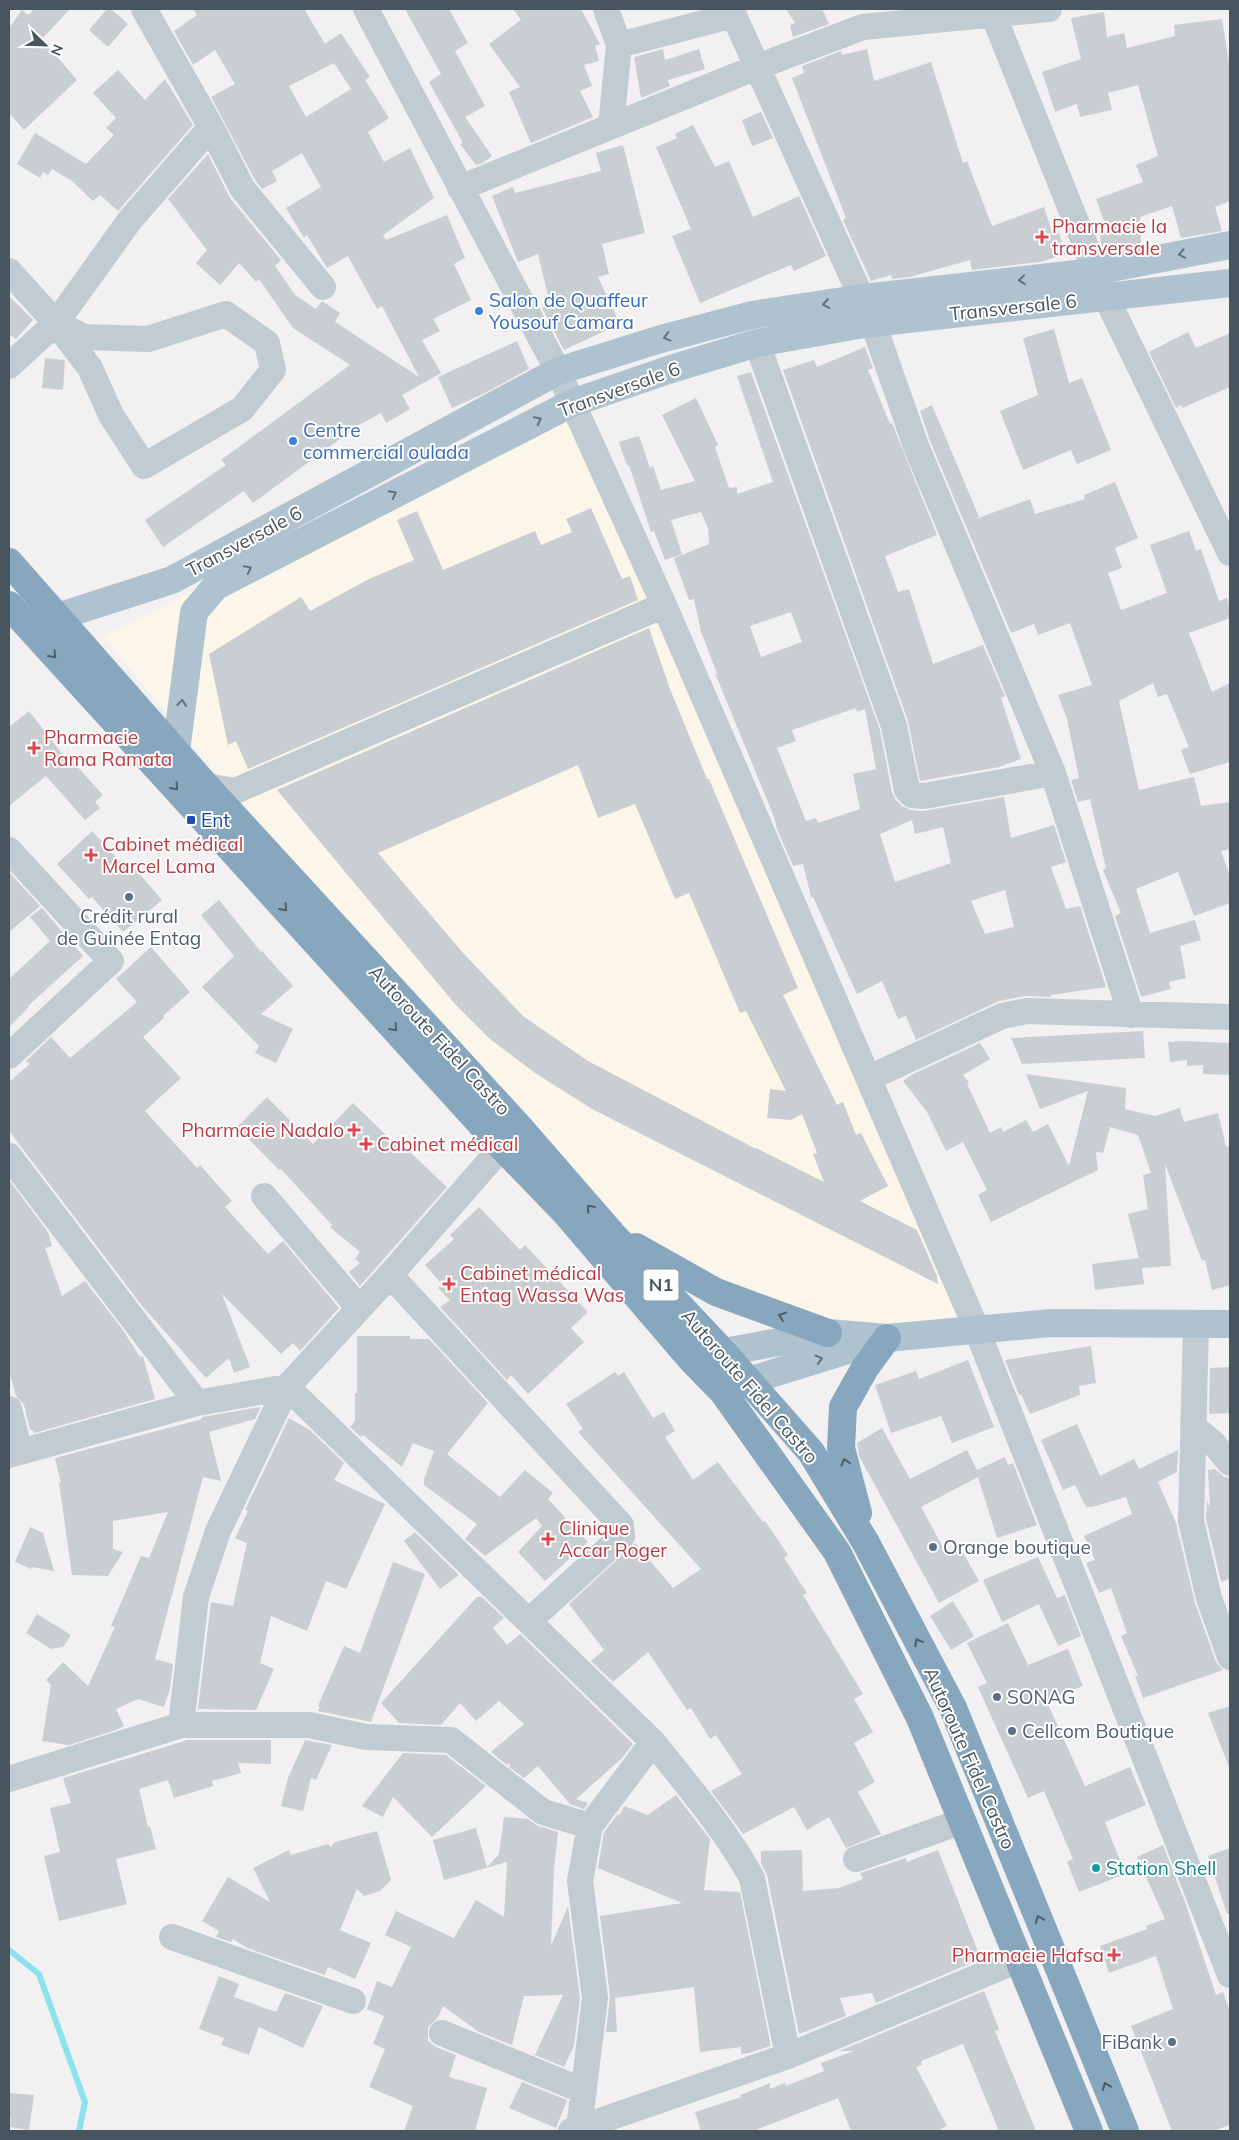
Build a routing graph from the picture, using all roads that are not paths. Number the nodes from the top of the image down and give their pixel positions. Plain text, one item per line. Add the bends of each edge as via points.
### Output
1 (144, 9) edge
2 (366, 9) edge
3 (606, 9) edge
4 (1049, 9) edge
5 (732, 12) edge
6 (992, 12) edge
7 (619, 45) junction
8 (757, 67) junction
9 (611, 126) junction
10 (211, 127) junction
11 (460, 188) junction
12 (1230, 245) edge
13 (9, 271) edge
14 (1097, 271) junction
15 (1230, 283) edge
16 (323, 287) dead end
17 (1106, 297) junction
18 (863, 298) junction
19 (56, 323) junction
20 (873, 323) junction
21 (757, 343) junction
22 (9, 366) edge
23 (558, 371) junction
24 (572, 402) junction
25 (1230, 553) edge
26 (9, 562) edge
27 (664, 605) junction
28 (9, 606) edge
29 (57, 617) junction
30 (36, 635) junction
31 (176, 751) junction
32 (1052, 773) junction
33 (206, 786) junction
34 (9, 850) edge
35 (1131, 1015) junction
36 (1230, 1017) edge
37 (9, 1056) edge
38 (868, 1078) junction
39 (502, 1147) junction
40 (9, 1156) edge
41 (264, 1196) dead end
42 (612, 1234) junction
43 (390, 1275) junction
44 (359, 1308) junction
45 (1230, 1324) edge
46 (1196, 1325) junction
47 (977, 1330) junction
48 (828, 1333) junction
49 (887, 1338) junction
50 (723, 1352) junction
51 (690, 1358) junction
52 (748, 1381) junction
53 (287, 1387) junction
54 (723, 1392) junction
55 (197, 1403) junction
56 (9, 1409) edge
57 (1194, 1426) junction
58 (15, 1454) edge
59 (1230, 1463) edge
60 (866, 1543) junction
61 (530, 1620) junction
62 (1230, 1657) edge
63 (181, 1724) junction
64 (653, 1742) junction
65 (9, 1779) edge
66 (963, 1821) junction
67 (590, 1826) junction
68 (856, 1859) dead end
69 (172, 1937) dead end
70 (1020, 1960) junction
71 (1230, 1975) edge
72 (353, 2001) dead end
73 (442, 2033) dead end
74 (788, 2056) junction
75 (584, 2091) junction
76 (575, 2130) edge
77 (1089, 2131) edge
78 (1125, 2131) edge

1 - 10 street
2 - 11 street
3 - 7 street
4 - 6 street
5 - 7 street
5 - 8 street
6 - 8 street via 863,27
6 - 14 street
7 - 9 street
8 - 9 street
8 - 18 street
9 - 11 street
10 - 16 street via 242,188
10 - 19 street via 130,220
11 - 23 street
12 -> 14 main road, Transversale 6
13 - 19 street
14 - 17 street
14 -> 18 main road, Transversale 6
15 - 17 main road, Transversale 6
17 - 20 main road, Transversale 6
17 - 25 street
18 - 20 street
18 -> 23 main road, Transversale 6 via 752,315
19 - 19 street via 90,368 111,415 144,466 242,409 273,370 267,343 226,314 148,339 84,337
19 - 22 street
20 - 21 main road, Transversale 6
20 - 32 street via 916,446
21 - 24 main road, Transversale 6
21 - 32 street via 894,726 907,790 912,795 924,796
23 - 24 street
23 - 29 main road, Transversale 6 via 172,580
24 - 27 street
31 -> 24 main road, Transversale 6 via 194,612 216,586
26 - 29 highway, Autoroute Fidel Castro / N1
27 - 33 street via 234,791
27 - 38 street
28 - 30 highway, Autoroute Fidel Castro / N1
29 - 30 highway
29 - 31 highway, Autoroute Fidel Castro / N1
30 -> 39 highway, Autoroute Fidel Castro / N1
31 - 33 highway, Autoroute Fidel Castro / N1
32 - 35 street
42 -> 33 highway, Autoroute Fidel Castro / N1 via 519,1126
34 - 37 street via 111,961
35 - 36 street
35 - 38 street via 1027,1011 1002,1016
38 - 47 street
39 - 43 street
39 - 51 highway, Autoroute Fidel Castro / N1 via 564,1212
40 - 55 street
41 - 44 street
48 -> 42 highway via 716,1292
42 - 50 highway, Autoroute Fidel Castro / N1
43 - 44 street
43 - 61 street via 621,1525 622,1536
44 - 53 street
45 - 46 main road
46 - 47 main road via 1051,1323
46 - 57 street
47 - 49 main road
47 - 71 street
48 - 49 main road
48 - 50 main road
52 -> 49 main road
60 -> 49 highway via 841,1448 843,1407
50 - 51 main road
50 - 52 highway, Autoroute Fidel Castro / N1
51 - 54 highway, Autoroute Fidel Castro / N1
52 - 54 main road
52 - 60 highway, Autoroute Fidel Castro / N1 via 811,1452
53 - 55 street
53 - 61 street
53 - 63 street via 218,1531 196,1597
54 - 66 highway, Autoroute Fidel Castro / N1 via 837,1552 920,1718
55 - 58 street
56 - 58 street
57 - 59 street
57 - 62 street via 1191,1521 1209,1598
78 -> 60 highway, Autoroute Fidel Castro / N1 via 953,1708
61 - 64 street
63 - 65 street
63 - 67 street via 309,1725 366,1737 451,1740 543,1812
64 - 67 street
64 - 74 street via 740,1855 752,1878
66 - 68 street
66 - 70 highway, Autoroute Fidel Castro / N1
67 - 75 street via 580,1881 595,1998
69 - 72 street
70 - 74 street
70 - 77 highway, Autoroute Fidel Castro / N1
73 - 75 street
74 - 76 street
75 - 76 street

